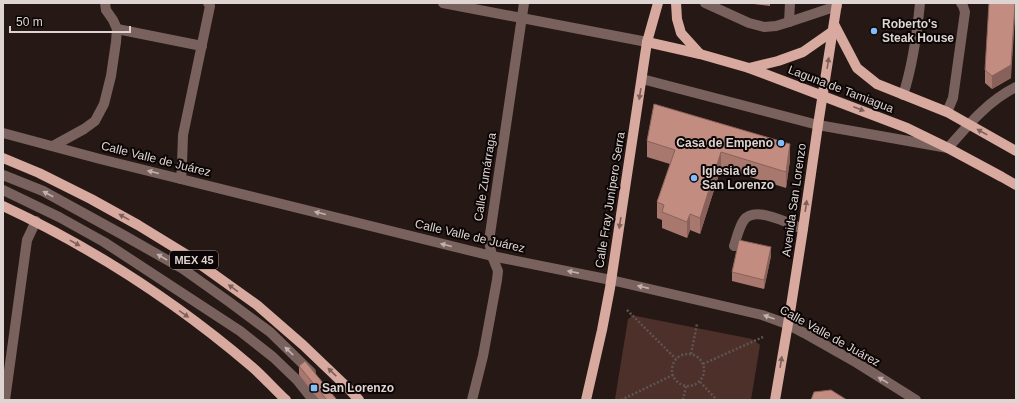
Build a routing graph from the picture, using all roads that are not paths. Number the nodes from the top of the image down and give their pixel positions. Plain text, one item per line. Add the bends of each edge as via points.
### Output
1 (105, 3) edge
2 (208, 3) edge
3 (443, 3) edge
4 (524, 3) edge
5 (658, 3) edge
6 (676, 3) edge
7 (705, 3) edge
8 (790, 3) edge
9 (920, 3) edge
10 (961, 3) edge
11 (837, 4) edge
12 (727, 8) edge
13 (522, 19) junction
14 (789, 22) junction
15 (834, 27) junction
16 (117, 29) junction
17 (647, 42) junction
18 (202, 46) junction
19 (700, 54) junction
20 (749, 68) junction
21 (642, 79) junction
22 (1016, 87) edge
23 (903, 95) junction
24 (822, 96) junction
25 (948, 112) junction
26 (968, 124) junction
27 (818, 125) junction
28 (3, 133) edge
29 (53, 146) junction
30 (948, 148) junction
31 (1016, 151) edge
32 (3, 158) edge
33 (3, 175) edge
34 (181, 179) junction
35 (1016, 185) edge
36 (3, 190) edge
37 (3, 206) edge
38 (36, 221) junction
39 (803, 229) junction
40 (734, 246) dead end
41 (492, 256) junction
42 (611, 280) junction
43 (787, 324) junction
44 (319, 382) edge
45 (5, 400) edge
46 (286, 400) edge
47 (313, 400) edge
48 (359, 400) edge
49 (472, 400) edge
50 (586, 400) edge
51 (774, 400) edge
52 (916, 400) edge

1 - 16 street via 106,10
2 - 18 street via 210,6
3 - 13 street
4 - 13 street, Calle Zumárraga
5 - 17 main road, Calle Fray Junípero Serra
6 - 19 main road via 676,19 681,33
7 - 12 street
8 - 14 street
9 - 23 street via 916,37
10 - 25 street via 965,12 953,98
11 - 14 street
11 - 15 main road, Avenida San Lorenzo
12 - 14 street via 750,23 776,26
13 - 17 street
13 - 41 street, Calle Zumárraga via 489,240
15 - 20 main road via 803,52
15 - 23 main road, Laguna de Tamiagua via 857,68 877,84
24 -> 15 main road, Avenida San Lorenzo
16 - 18 street
16 - 29 street via 111,76 104,104 95,121
17 - 19 main road, Laguna de Tamiagua
17 - 21 main road, Calle Fray Junípero Serra
18 - 34 street via 183,135
19 - 20 main road, Laguna de Tamiagua
20 - 24 main road, Laguna de Tamiagua
21 - 27 street
21 -> 42 main road, Calle Fray Junípero Serra
22 - 26 street via 1004,93
23 - 25 main road, Laguna de Tamiagua
24 - 27 main road, Avenida San Lorenzo
24 -> 30 main road, Laguna de Tamiagua via 907,128
25 - 26 main road, Laguna de Tamiagua
26 - 30 street
31 -> 26 main road, Laguna de Tamiagua
27 - 30 street
39 -> 27 main road, Avenida San Lorenzo
28 - 29 street, Calle Valle de Juárez
34 -> 29 street, Calle Valle de Juárez
30 - 35 main road, Laguna de Tamiagua
48 -> 32 main road, MEX 45 via 303,345 257,305 187,255 91,199
44 -> 33 street via 270,332 182,269 43,192
41 -> 34 street, Calle Valle de Juárez
36 - 47 street via 60,216 104,242 234,327 273,357
37 - 38 main road
38 - 45 street via 27,240
38 -> 46 main road via 132,277 191,318 252,367
39 - 40 street via 762,214 750,215 740,226
39 - 43 main road, Avenida San Lorenzo
42 -> 41 street, Calle Valle de Juárez
41 - 49 street, Calle Zumárraga via 498,272 497,280
43 -> 42 street, Calle Valle de Juárez via 762,315
42 - 50 main road, Calle Fray Junípero Serra
51 -> 43 main road, Avenida San Lorenzo
52 -> 43 street, Calle Valle de Juárez

